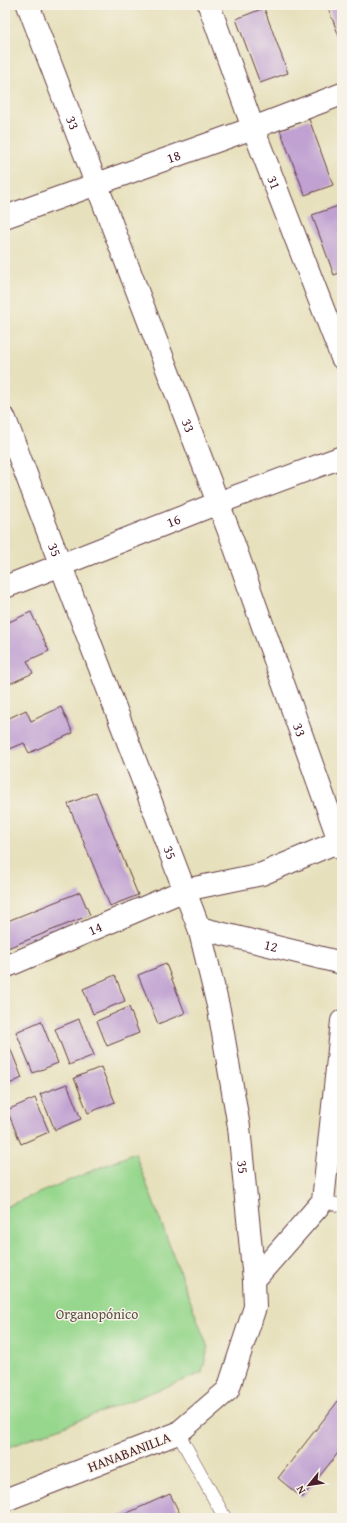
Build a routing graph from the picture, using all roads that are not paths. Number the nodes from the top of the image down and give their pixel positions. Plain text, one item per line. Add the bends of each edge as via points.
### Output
1 (28, 5) edge
2 (209, 5) edge
3 (342, 94) edge
4 (253, 128) junction
5 (96, 184) junction
6 (5, 217) edge
7 (342, 358) edge
8 (5, 419) edge
9 (342, 457) edge
10 (218, 503) junction
11 (61, 565) junction
12 (5, 586) edge
13 (341, 843) edge
14 (185, 890) junction
15 (199, 928) junction
16 (342, 963) edge
17 (5, 968) edge
18 (342, 1021) edge
19 (333, 1203) edge
20 (254, 1280) junction
21 (255, 1307) joint
22 (178, 1433) junction
23 (5, 1500) edge
24 (226, 1518) edge

1 - 5 street, 33
2 - 4 street, 31
3 - 4 street, 18
4 - 5 street, 18
4 - 7 street, 31
5 - 6 street, 18
5 - 10 street, 33
8 - 11 street, 35
9 - 10 street, 16
10 - 11 street, 16
10 - 13 street, 33
11 - 12 street, 16
11 - 14 street, 35
13 - 14 street, 14 via 262,874
14 - 15 street, 35
14 - 17 street, 14
15 - 16 street, 12
15 - 20 street, 35 via 219,1010 239,1127
18 - 19 street
19 - 20 street
20 - 21 street, 35
21 - 22 street, HANABANILLA via 228,1390
22 - 23 street, HANABANILLA
22 - 24 lane

